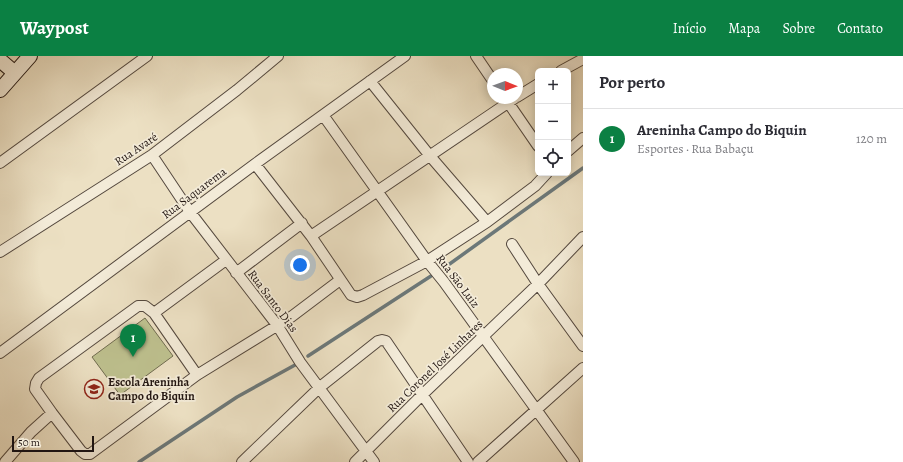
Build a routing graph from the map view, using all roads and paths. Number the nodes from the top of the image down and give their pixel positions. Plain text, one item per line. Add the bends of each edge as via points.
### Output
1 (30, 56) edge
2 (147, 56) edge
3 (278, 56) edge
4 (405, 56) edge
5 (476, 56) edge
6 (583, 59) edge
7 (2, 60) edge
8 (566, 68) edge
9 (487, 72) edge
10 (15, 73) junction
11 (370, 81) junction
12 (535, 86) edge
13 (0, 90) edge
14 (523, 92) edge
15 (504, 104) edge
16 (514, 104) edge
17 (323, 115) junction
18 (583, 138) edge
19 (535, 141) edge
20 (571, 149) edge
21 (152, 155) junction
22 (430, 156) junction
23 (0, 163) edge
24 (255, 164) junction
25 (544, 176) edge
26 (377, 192) junction
27 (190, 212) junction
28 (487, 222) junction
29 (302, 223) junction
30 (312, 236) junction
31 (583, 237) edge
32 (512, 244) dead end
33 (0, 252) edge
34 (226, 260) junction
35 (427, 261) junction
36 (236, 273) junction
37 (340, 280) junction
38 (538, 284) junction
39 (154, 313) junction
40 (277, 325) junction
41 (483, 338) junction
42 (583, 346) edge
43 (0, 353) edge
44 (583, 368) edge
45 (197, 375) junction
46 (320, 387) junction
47 (422, 395) junction
48 (535, 409) junction
49 (52, 413) junction
50 (366, 451) junction
51 (5, 462) edge
52 (242, 462) edge
53 (355, 462) edge
54 (374, 462) edge
55 (468, 462) edge
56 (478, 462) edge
57 (574, 462) edge

1 - 10 main road
2 - 23 street
3 - 21 street, Rua Avaré
4 - 11 street, Rua Saquarema
5 - 9 street
6 - 8 street
7 - 10 main road
10 - 13 main road
11 - 17 street, Rua Saquarema
11 - 22 street
12 - 14 street
15 - 22 street
16 - 19 street
17 - 24 street, Rua Saquarema
17 - 26 street, Rua São Luiz
18 - 20 street
21 - 27 street, Rua Santo Dias
21 - 33 street, Rua Avaré
22 - 26 street
22 - 28 street
24 - 27 street, Rua Saquarema
24 - 29 street
25 - 28 street via 535,186
26 - 30 street
26 - 35 street, Rua São Luiz
27 - 34 street, Rua Santo Dias
27 - 43 street, Rua Saquarema
28 - 35 street
29 - 30 street
29 - 36 street
30 - 37 street
31 - 38 street, Rua Coronel José Linhares
32 - 38 street
34 - 36 street, Rua Santo Dias
34 - 39 street
35 - 37 street via 357,297 351,295
35 - 41 street, Rua São Luiz
36 - 40 street, Rua Santo Dias
37 - 40 street
38 - 41 street, Rua Coronel José Linhares
38 - 42 street
39 - 45 street
39 - 49 street via 145,306 138,306 39,378 36,389
40 - 45 street
40 - 46 street, Rua Santo Dias via 300,362
41 - 47 street, Rua Coronel José Linhares
41 - 48 street, Rua São Luiz
44 - 48 street
45 - 49 street via 90,454 81,451
46 - 47 street via 382,340 386,341
46 - 50 street, Rua Santo Dias
46 - 52 street
47 - 50 street, Rua Coronel José Linhares
47 - 55 street
48 - 56 street
48 - 57 street, Rua São Luiz
49 - 51 street via 31,432
50 - 53 street, Rua Coronel José Linhares
50 - 54 street, Rua Santo Dias

